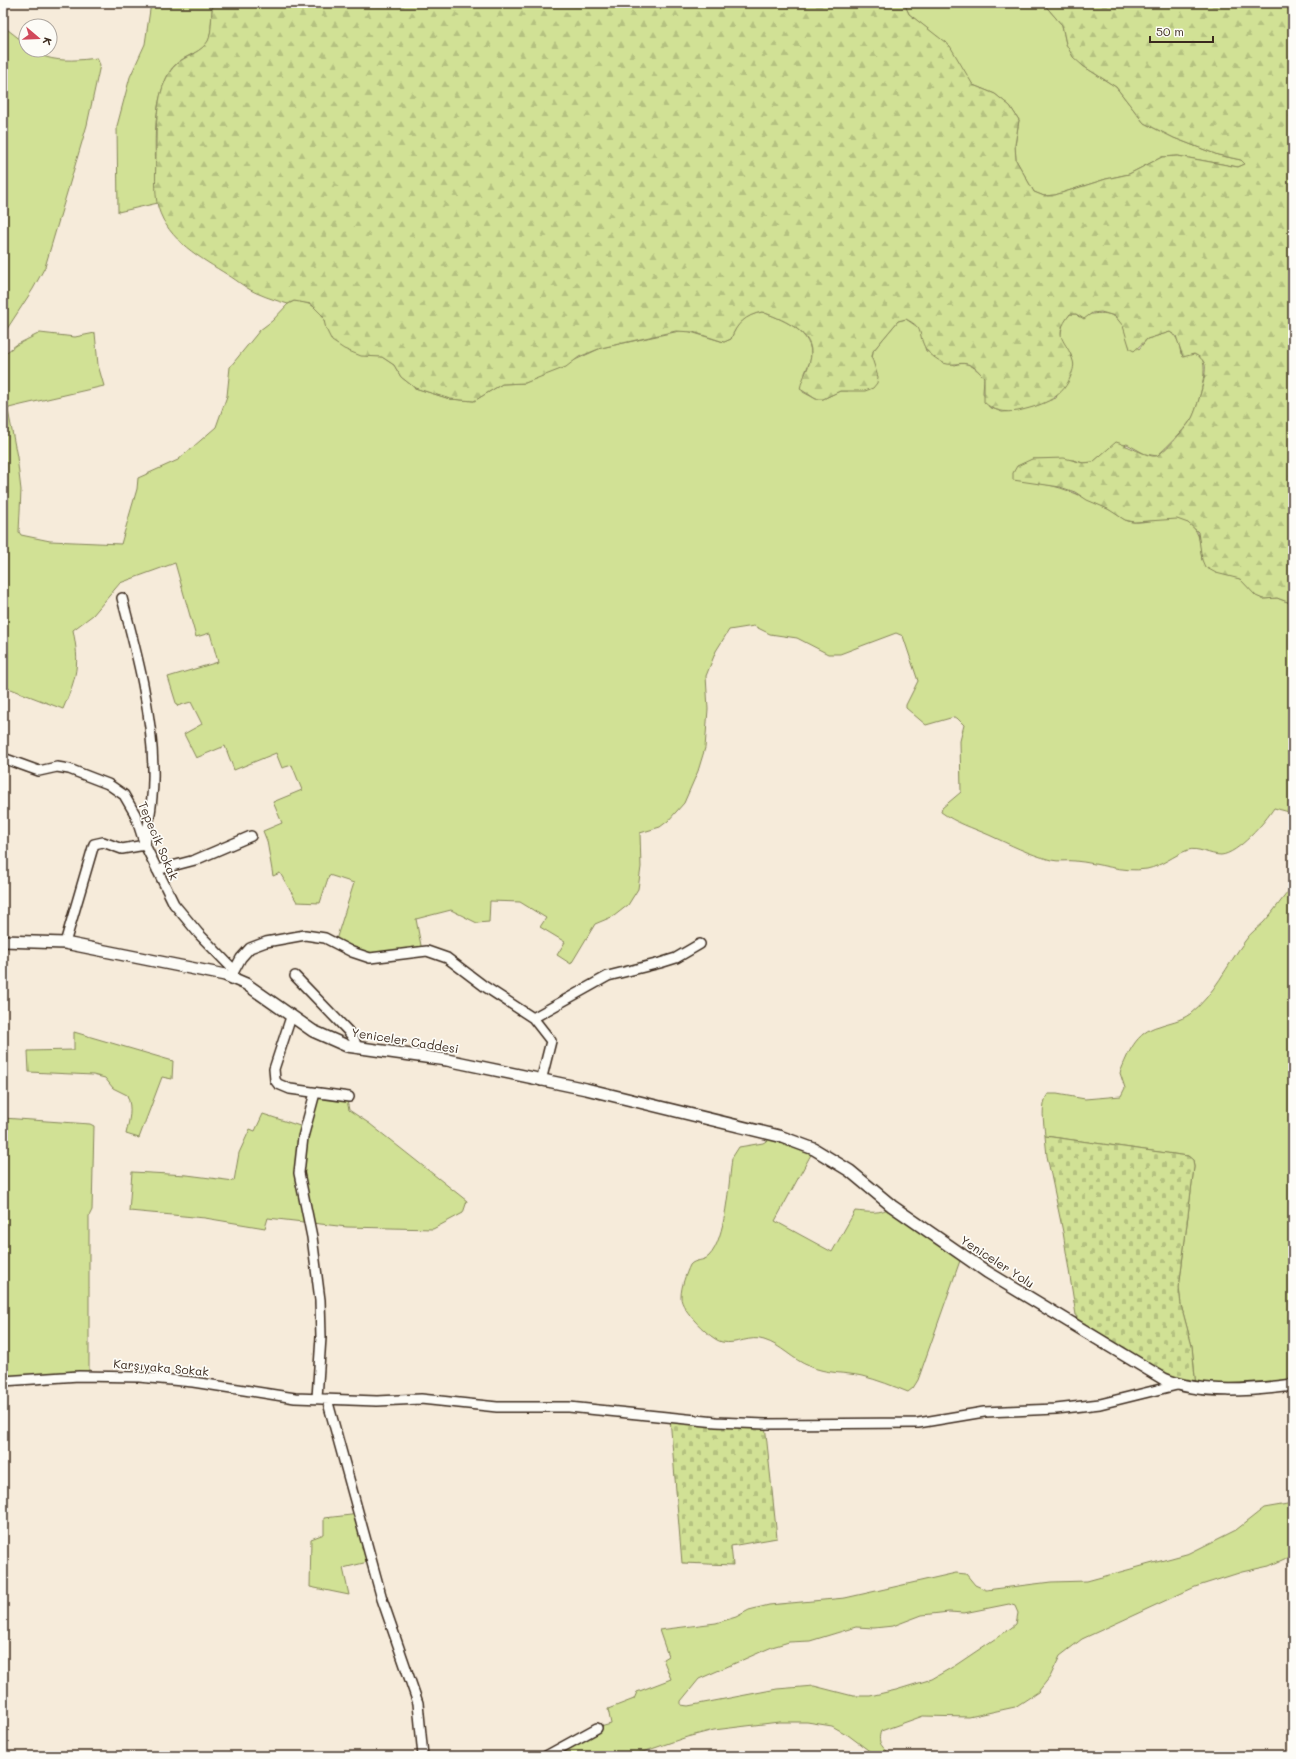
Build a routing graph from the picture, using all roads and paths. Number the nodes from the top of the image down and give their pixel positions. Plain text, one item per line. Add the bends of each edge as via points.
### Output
1 (122, 598) dead end
2 (3, 758) edge
3 (251, 836) dead end
4 (145, 845) junction
5 (157, 870) junction
6 (3, 941) edge
7 (65, 944) junction
8 (700, 944) dead end
9 (234, 975) junction
10 (295, 976) dead end
11 (291, 1017) junction
12 (533, 1018) junction
13 (357, 1048) junction
14 (541, 1081) junction
15 (315, 1092) junction
16 (349, 1097) dead end
17 (699, 1117) joint
18 (3, 1381) edge
19 (1177, 1385) junction
20 (1293, 1385) edge
21 (317, 1398) junction
22 (327, 1399) junction
23 (597, 1728) dead end
24 (423, 1756) edge
25 (546, 1756) edge

1 - 4 street via 138,657 151,738 151,809
2 - 4 street, Tepecik Sokak via 39,771 57,767 68,769 118,790 130,804
3 - 5 street via 195,860
4 - 5 street, Tepecik Sokak
4 - 7 street via 122,849 103,842 94,844
5 - 9 street, Tepecik Sokak via 174,904
6 - 7 street, Yeniceler Caddesi
7 - 9 street, Yeniceler Caddesi
8 - 12 street via 676,958 608,976
9 - 11 street, Yeniceler Caddesi
9 - 12 street via 241,958 250,948 266,942 305,935 326,938 370,958 427,951 447,958
10 - 13 street via 348,1031
11 - 13 street, Yeniceler Caddesi via 324,1038
11 - 15 street via 274,1069 275,1080 290,1089
12 - 14 street via 551,1041
13 - 14 street, Yeniceler Caddesi via 447,1060
14 - 17 street, Yeniceler Caddesi via 586,1089
15 - 16 street
15 - 21 street via 303,1137 299,1173 312,1237 320,1304 321,1338
17 - 19 street, Yeniceler Yolu via 779,1136 824,1155 850,1171 922,1228 987,1272 1140,1366
18 - 21 street, Karşıyaka Sokak via 79,1376 139,1378 193,1382 289,1397
19 - 20 street, Yeniceler Yolu via 1237,1389
19 - 22 street, Karşıyaka Sokak via 1100,1404 984,1412 918,1423 751,1424 570,1408 421,1400
21 - 22 street, Karşıyaka Sokak
22 - 24 street via 382,1599 418,1703
23 - 25 street

